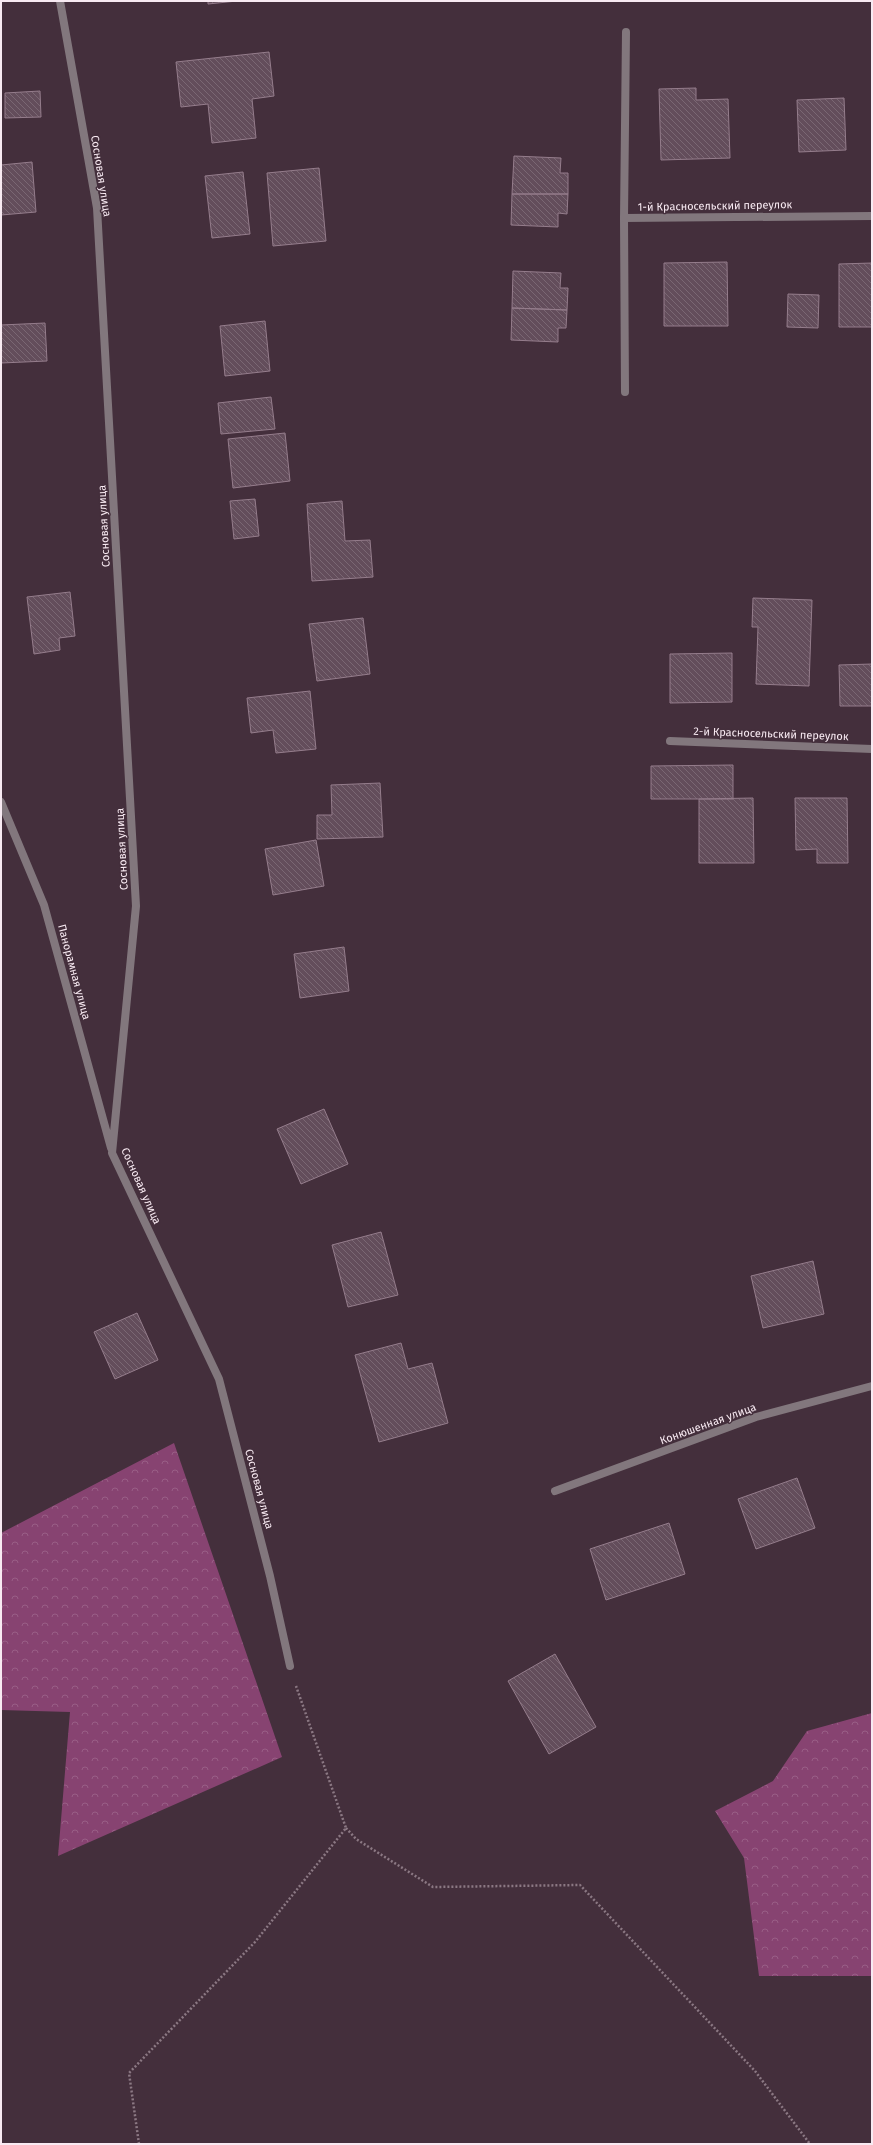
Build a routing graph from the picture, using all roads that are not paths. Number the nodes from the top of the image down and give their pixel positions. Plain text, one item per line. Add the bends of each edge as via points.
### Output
1 (60, 1) edge
2 (626, 32) dead end
3 (872, 216) edge
4 (624, 218) junction
5 (625, 392) dead end
6 (670, 741) dead end
7 (872, 750) edge
8 (1, 802) edge
9 (112, 1153) junction
10 (872, 1386) edge
11 (555, 1492) dead end
12 (290, 1666) road end

1 - 9 street, Сосновая улица via 97,208 136,906
2 - 4 street, 1-й Красносельский переулок
3 - 4 street, 1-й Красносельский переулок
4 - 5 street
6 - 7 street, 2-й Красносельский переулок
8 - 9 street, Панорамная улица via 44,905
9 - 12 street, Сосновая улица via 219,1379 270,1576
10 - 11 street, Конюшенная улица via 756,1417

